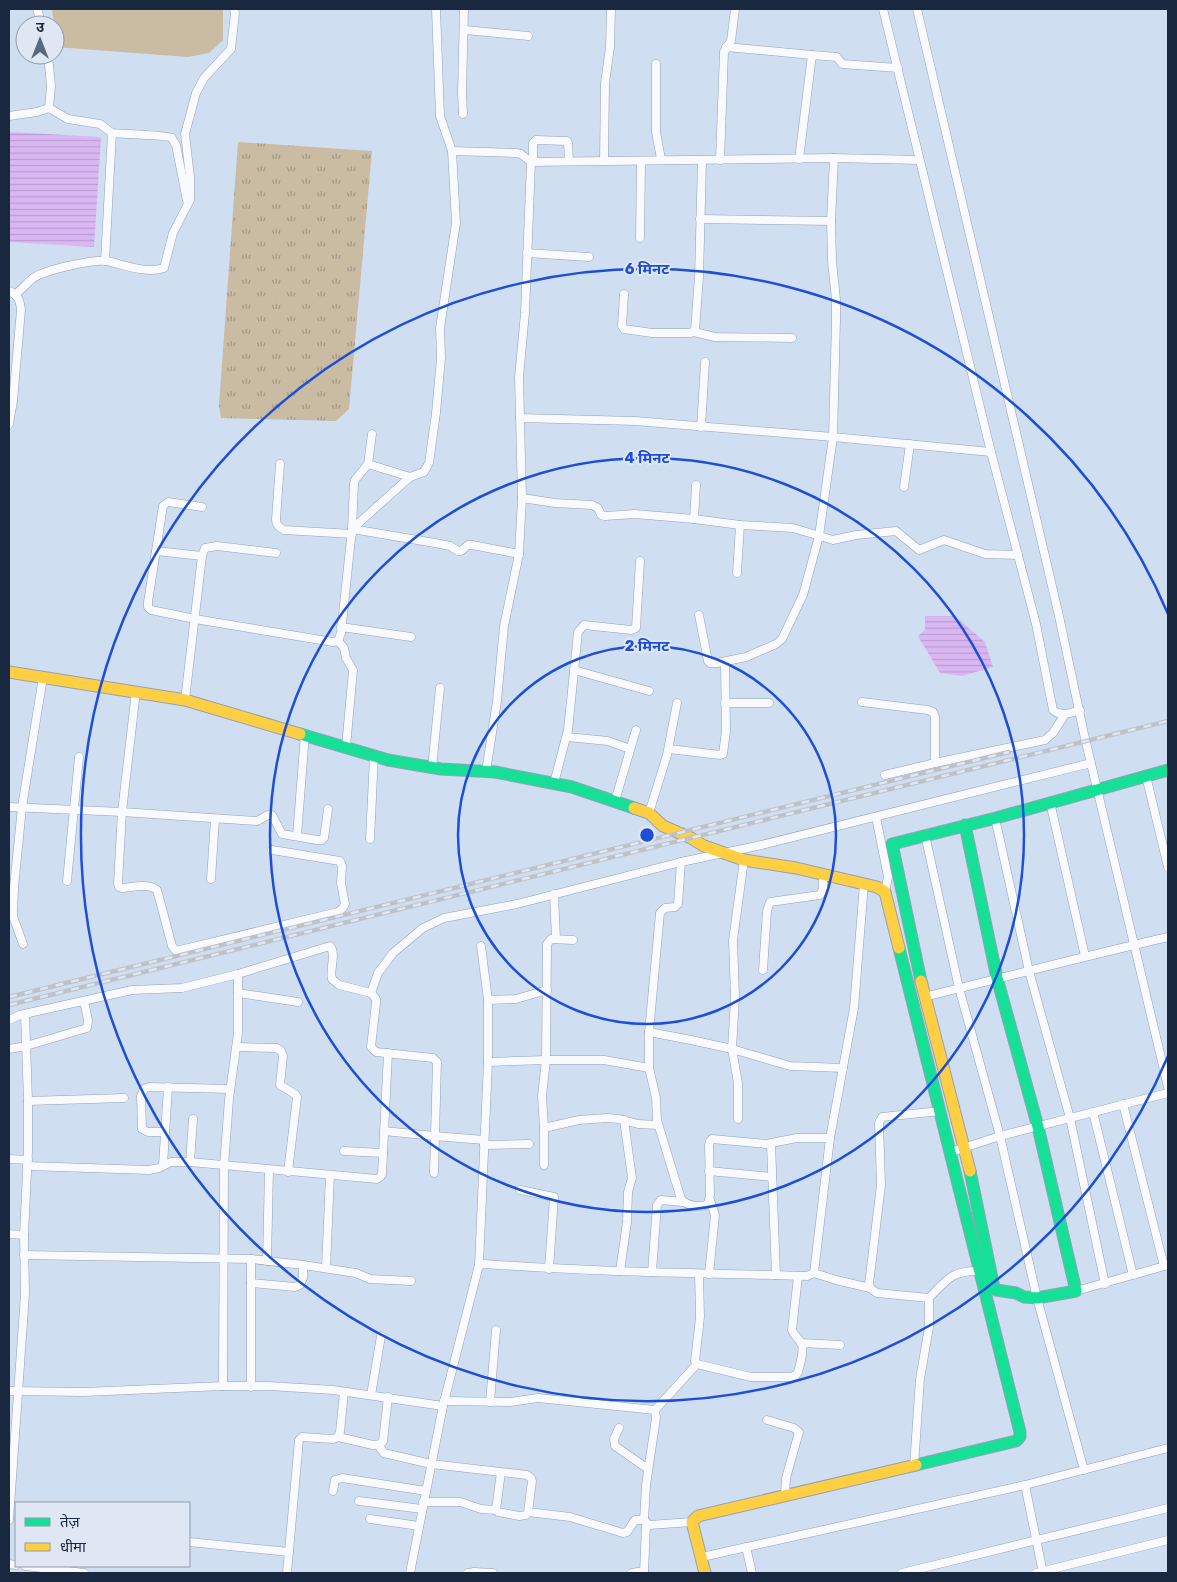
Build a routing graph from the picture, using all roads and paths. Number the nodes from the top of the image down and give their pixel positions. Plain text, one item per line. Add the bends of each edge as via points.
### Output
1 (234, 9) edge
2 (436, 9) edge
3 (464, 9) edge
4 (611, 9) edge
5 (735, 9) edge
6 (883, 9) edge
7 (917, 9) edge
8 (465, 30) junction
9 (528, 36) dead end
10 (726, 48) junction
11 (812, 55) junction
12 (656, 64) dead end
13 (49, 65) edge
14 (898, 68) junction
15 (49, 108) junction
16 (463, 114) dead end
17 (9, 116) edge
18 (112, 133) junction
19 (452, 151) junction
20 (834, 158) junction
21 (661, 159) junction
22 (799, 159) junction
23 (604, 160) junction
24 (720, 160) junction
25 (919, 160) junction
26 (569, 161) junction
27 (702, 161) junction
28 (532, 162) junction
29 (641, 162) junction
30 (188, 204) junction
31 (700, 219) junction
32 (831, 222) junction
33 (640, 238) dead end
34 (527, 254) junction
35 (589, 257) dead end
36 (105, 261) junction
37 (12, 293) edge
38 (624, 294) dead end
39 (694, 332) junction
40 (792, 338) dead end
41 (705, 362) dead end
42 (520, 418) junction
43 (9, 424) edge
44 (701, 427) junction
45 (372, 434) dead end
46 (833, 437) junction
47 (910, 444) junction
48 (991, 452) junction
49 (280, 464) dead end
50 (368, 464) junction
51 (410, 477) junction
52 (696, 485) dead end
53 (904, 487) dead end
54 (522, 498) junction
55 (202, 507) dead end
56 (694, 519) junction
57 (740, 525) junction
58 (352, 532) junction
59 (819, 536) junction
60 (156, 551) junction
61 (276, 553) dead end
62 (518, 554) junction
63 (202, 556) junction
64 (1018, 556) junction
65 (640, 561) dead end
66 (737, 573) dead end
67 (699, 615) dead end
68 (195, 619) junction
69 (341, 627) junction
70 (412, 637) dead end
71 (338, 641) junction
72 (724, 662) junction
73 (574, 670) junction
74 (9, 672) edge
75 (43, 677) junction
76 (440, 688) dead end
77 (136, 691) junction
78 (649, 691) dead end
79 (185, 700) junction
80 (862, 702) dead end
81 (677, 703) dead end
82 (725, 703) junction
83 (769, 703) dead end
84 (1080, 710) junction
85 (1066, 714) junction
86 (636, 730) dead end
87 (305, 734) junction
88 (567, 737) junction
89 (346, 748) junction
90 (630, 749) junction
91 (669, 749) junction
92 (374, 756) junction
93 (79, 757) dead end
94 (935, 762) junction
95 (1091, 763) junction
96 (432, 768) junction
97 (1168, 770) edge
98 (486, 771) junction
99 (885, 775) dead end
100 (1146, 776) junction
101 (554, 783) junction
102 (1097, 789) junction
103 (615, 801) junction
104 (1050, 802) junction
105 (9, 806) edge
106 (22, 807) junction
107 (328, 809) dead end
108 (74, 810) junction
109 (122, 812) junction
110 (649, 813) junction
111 (876, 817) junction
112 (995, 818) junction
113 (215, 819) junction
114 (965, 825) junction
115 (925, 835) junction
116 (297, 836) junction
117 (370, 839) dead end
118 (9, 843) edge
119 (18, 844) junction
120 (272, 850) dead end
121 (726, 853) junction
122 (744, 860) junction
123 (681, 862) junction
124 (1168, 867) edge
125 (823, 874) junction
126 (211, 879) dead end
127 (67, 881) dead end
128 (864, 884) junction
129 (885, 892) junction
130 (554, 894) junction
131 (1168, 937) edge
132 (556, 939) junction
133 (573, 940) dead end
134 (23, 944) dead end
135 (1134, 945) junction
136 (481, 946) dead end
137 (1085, 956) junction
138 (763, 970) dead end
139 (1029, 972) junction
140 (238, 974) junction
141 (997, 978) junction
142 (959, 988) junction
143 (547, 990) junction
144 (238, 993) junction
145 (371, 993) junction
146 (924, 997) junction
147 (488, 1000) junction
148 (84, 1001) junction
149 (298, 1002) dead end
150 (25, 1014) junction
151 (9, 1020) edge
152 (649, 1032) junction
153 (26, 1046) junction
154 (237, 1047) junction
155 (9, 1049) edge
156 (732, 1049) junction
157 (388, 1054) junction
158 (546, 1060) junction
159 (488, 1062) junction
160 (649, 1068) junction
161 (843, 1068) junction
162 (168, 1087) junction
163 (1168, 1087) edge
164 (230, 1089) junction
165 (1168, 1093) edge
166 (124, 1098) dead end
167 (28, 1101) junction
168 (1123, 1104) junction
169 (941, 1111) junction
170 (1094, 1112) junction
171 (1070, 1118) junction
172 (193, 1119) dead end
173 (738, 1119) dead end
174 (624, 1120) junction
175 (658, 1125) junction
176 (1038, 1127) junction
177 (544, 1128) junction
178 (384, 1131) junction
179 (164, 1132) junction
180 (434, 1136) junction
181 (1000, 1136) junction
182 (830, 1138) junction
183 (484, 1142) junction
184 (529, 1144) dead end
185 (771, 1144) junction
186 (965, 1147) junction
187 (344, 1151) dead end
188 (951, 1152) junction
189 (383, 1153) junction
190 (9, 1159) edge
191 (190, 1162) junction
192 (28, 1163) junction
193 (163, 1165) junction
194 (544, 1165) dead end
195 (224, 1166) junction
196 (269, 1170) junction
197 (710, 1171) junction
198 (288, 1172) junction
199 (434, 1173) dead end
200 (330, 1175) junction
201 (772, 1177) junction
202 (520, 1190) dead end
203 (710, 1200) junction
204 (683, 1202) junction
205 (9, 1234) edge
206 (24, 1235) junction
207 (24, 1255) junction
208 (224, 1259) junction
209 (251, 1259) junction
210 (267, 1261) junction
211 (303, 1264) junction
212 (479, 1265) junction
213 (1166, 1266) edge
214 (326, 1268) junction
215 (549, 1269) junction
216 (980, 1271) junction
217 (620, 1272) junction
218 (652, 1272) junction
219 (814, 1273) junction
220 (699, 1274) junction
221 (709, 1274) junction
222 (776, 1275) junction
223 (798, 1276) junction
224 (1134, 1276) junction
225 (411, 1282) dead end
226 (251, 1283) junction
227 (1105, 1284) junction
228 (870, 1288) junction
229 (1076, 1291) junction
230 (929, 1298) junction
231 (1037, 1298) junction
232 (496, 1330) dead end
233 (381, 1336) dead end
234 (801, 1343) junction
235 (840, 1345) dead end
236 (696, 1364) junction
237 (223, 1386) junction
238 (251, 1387) junction
239 (18, 1391) junction
240 (9, 1392) edge
241 (344, 1392) junction
242 (370, 1395) junction
243 (388, 1397) junction
244 (490, 1402) junction
245 (443, 1403) junction
246 (655, 1410) junction
247 (767, 1420) dead end
248 (618, 1428) dead end
249 (338, 1437) junction
250 (378, 1445) junction
251 (1168, 1448) edge
252 (431, 1464) junction
253 (914, 1466) junction
254 (648, 1469) junction
255 (1084, 1470) junction
256 (501, 1472) junction
257 (1024, 1485) junction
258 (333, 1491) dead end
259 (426, 1491) junction
260 (785, 1496) junction
261 (359, 1501) dead end
262 (423, 1506) junction
263 (1168, 1508) edge
264 (496, 1510) junction
265 (528, 1512) junction
266 (370, 1519) dead end
267 (9, 1520) edge
268 (645, 1522) junction
269 (692, 1522) junction
270 (419, 1526) junction
271 (1036, 1540) junction
272 (1168, 1540) edge
273 (190, 1542) edge
274 (746, 1547) junction
275 (289, 1552) junction
276 (702, 1557) junction
277 (33, 1567) edge
278 (644, 1572) edge
279 (84, 1573) edge
280 (287, 1573) edge
281 (410, 1573) edge
282 (468, 1573) edge
283 (493, 1573) edge
284 (632, 1573) edge
285 (706, 1573) edge
286 (752, 1573) edge
287 (902, 1573) edge
288 (1040, 1573) edge

1 - 30 street via 231,49 204,78 196,93 185,134 190,177
2 - 19 street via 440,116
3 - 8 street
4 - 23 street via 610,47 604,83
5 - 10 street via 731,41
6 - 14 street
7 - 84 street
8 - 9 street
8 - 16 street
10 - 11 street
10 - 24 street
11 - 14 street via 837,57 842,64
11 - 22 street
12 - 21 street via 656,132
13 - 15 street
14 - 25 street
15 - 17 street
15 - 18 street via 68,119 100,124
18 - 30 street via 172,139
18 - 36 street
19 - 28 street via 516,153
19 - 51 street via 456,223 440,328 436,413 428,468
20 - 22 street
20 - 25 street
20 - 32 street
21 - 27 street
21 - 29 street
22 - 24 street
23 - 26 street
23 - 29 street
24 - 27 street
25 - 48 street
26 - 28 street
26 - 28 street via 567,141 536,140
27 - 31 street
28 - 34 street
29 - 33 street
30 - 36 street via 173,233 164,268 126,267
31 - 32 street
31 - 39 street
32 - 46 street via 836,300
34 - 35 street
34 - 42 street via 519,377
36 - 37 street via 59,267
37 - 43 street via 20,301 21,310
38 - 39 street via 624,329 652,333
39 - 40 street via 715,337
41 - 44 street
42 - 44 street via 635,421
42 - 54 street
44 - 46 street
45 - 50 street
46 - 47 street
46 - 59 street
47 - 48 street
47 - 53 street
48 - 64 street
49 - 58 street via 276,519 279,527 284,530
50 - 51 street
50 - 58 street via 354,484
51 - 58 street
52 - 56 street
54 - 56 street via 592,505 605,516 635,514
54 - 62 street
55 - 60 street via 165,503
56 - 57 street
57 - 59 street via 794,528
57 - 66 street
58 - 62 street via 435,543 458,551 472,545
58 - 69 street
59 - 64 street via 832,540 896,531 919,550 944,540 985,554
59 - 72 street via 803,595 782,639 752,655
60 - 63 street
60 - 68 street via 148,607
61 - 63 street via 210,546 205,548
62 - 98 street via 504,626
63 - 68 street
64 - 85 street via 1053,710
65 - 73 street via 636,628 584,626 578,632
67 - 72 street via 708,661 714,664
68 - 71 street
68 - 79 street
69 - 70 street
69 - 71 street
71 - 89 street via 353,670
72 - 82 street
73 - 78 street
73 - 88 street
74 - 75 street
75 - 77 street
75 - 106 street
76 - 96 street
77 - 79 street
77 - 109 street
79 - 87 street
80 - 94 street via 933,712
81 - 91 street
82 - 83 street
82 - 91 street via 723,754
84 - 85 street
84 - 95 street
85 - 94 street via 1045,740
86 - 90 street
87 - 89 street
87 - 116 street
88 - 90 street via 608,741
88 - 101 street
89 - 92 street
90 - 103 street
91 - 110 street
92 - 96 street
92 - 117 street
93 - 108 street
94 - 99 street
95 - 102 street
95 - 111 street
96 - 98 street
97 - 100 street
98 - 101 street
100 - 102 street
100 - 124 street
101 - 103 street
102 - 104 street
102 - 135 street
103 - 110 street
104 - 112 street
104 - 137 street
105 - 106 street
106 - 108 street
106 - 119 street
107 - 116 street via 322,840
108 - 109 street
108 - 127 street
109 - 113 street
109 - 120 street via 119,887 155,887 176,951 344,908 340,862
110 - 121 street via 663,826
111 - 121 street
111 - 129 street via 888,877
112 - 114 street
112 - 139 street
113 - 116 street via 257,821 272,815 282,834
113 - 126 street
114 - 115 street
114 - 141 street
115 - 142 street
115 - 146 street via 892,844
118 - 119 street
119 - 134 street via 13,916
121 - 122 street
121 - 123 street
122 - 125 street
122 - 156 street via 733,940 735,998
123 - 130 street
123 - 152 street via 678,904 660,913
125 - 128 street
125 - 138 street via 820,895 770,902
128 - 129 street via 877,886
128 - 161 street via 854,1008
129 - 169 street
130 - 132 street
130 - 145 street via 444,918 423,928 393,953 378,973
131 - 135 street
132 - 133 street
132 - 143 street via 547,944
135 - 137 street
135 - 163 street
136 - 147 street
137 - 139 street
139 - 141 street
139 - 171 street
140 - 144 street
140 - 145 street via 330,946 333,952 332,980 339,985
140 - 148 street via 182,988 138,989
141 - 142 street
141 - 176 street
142 - 146 street
142 - 181 street
143 - 147 street via 516,999
143 - 158 street
144 - 149 street
144 - 154 street
145 - 157 street via 376,1003 371,1046 376,1052
146 - 186 street
147 - 159 street
148 - 150 street
148 - 153 street via 87,1028
150 - 151 street
150 - 153 street
152 - 156 street
152 - 160 street
153 - 155 street
153 - 167 street
154 - 164 street
154 - 198 street via 277,1048 281,1051 280,1085 297,1097
156 - 161 street via 790,1066
156 - 173 street via 738,1083
157 - 178 street
157 - 180 street via 436,1060
158 - 159 street
158 - 160 street via 604,1060
158 - 177 street via 542,1096
159 - 183 street
160 - 175 street
161 - 182 street
162 - 164 street
162 - 179 street
162 - 179 street via 149,1087 141,1096 142,1129
164 - 195 street
165 - 168 street
166 - 167 street
167 - 192 street
168 - 170 street
168 - 213 street
169 - 188 street
169 - 228 street via 880,1119 881,1185
170 - 171 street
170 - 224 street
171 - 176 street
171 - 227 street
172 - 191 street
174 - 175 street
174 - 177 street via 579,1120
174 - 217 street via 632,1178
175 - 204 street
176 - 181 street
176 - 229 street
177 - 194 street
178 - 180 street
178 - 189 street
179 - 193 street
180 - 183 street
180 - 199 street
181 - 186 street
181 - 231 street
182 - 185 street via 797,1138
182 - 219 street
183 - 184 street
183 - 212 street
185 - 197 street via 712,1139 709,1145
185 - 201 street
186 - 188 street
186 - 231 street via 994,1288
187 - 189 street
188 - 216 street
189 - 200 street via 380,1178
190 - 192 street
191 - 193 street
191 - 195 street
192 - 193 street via 149,1170
192 - 206 street
195 - 196 street
195 - 208 street
196 - 198 street
196 - 210 street
197 - 201 street
197 - 203 street
198 - 200 street
200 - 214 street
201 - 222 street
202 - 215 street via 554,1197
203 - 204 street via 704,1206
203 - 221 street via 715,1215
204 - 218 street via 661,1200 658,1205
205 - 206 street
206 - 207 street
207 - 208 street
207 - 239 street via 25,1294
208 - 209 street
208 - 237 street
209 - 210 street
209 - 226 street
210 - 211 street
211 - 214 street
211 - 226 street via 303,1278 295,1287
212 - 215 street
212 - 245 street
213 - 224 street
214 - 225 street via 370,1279
215 - 217 street
216 - 230 street via 966,1270 954,1274
216 - 253 street via 1020,1437 1016,1441
217 - 218 street
218 - 220 street
219 - 223 street
219 - 228 street
220 - 221 street
220 - 236 street
221 - 222 street
222 - 223 street
223 - 234 street via 792,1330
224 - 227 street
226 - 238 street
227 - 229 street
228 - 230 street via 878,1293
229 - 231 street
230 - 253 street via 929,1327 920,1379
231 - 255 street
232 - 244 street
233 - 242 street
234 - 235 street
234 - 236 street via 796,1375 751,1377
236 - 246 street
237 - 238 street
237 - 239 street via 84,1392
238 - 241 street
239 - 240 street
239 - 267 street
241 - 242 street
241 - 249 street
242 - 243 street
243 - 245 street
243 - 250 street via 383,1441
244 - 245 street
244 - 246 street via 538,1398
245 - 252 street
246 - 254 street
247 - 260 street via 799,1432 785,1482
248 - 254 street via 615,1446
249 - 250 street
249 - 275 street via 302,1437 300,1440
250 - 252 street via 384,1453
251 - 255 street
252 - 256 street
252 - 259 street
253 - 260 street
254 - 268 street
255 - 257 street
256 - 264 street
256 - 265 street via 531,1478
257 - 271 street
257 - 274 street
258 - 259 street via 335,1480 342,1478
259 - 262 street
260 - 269 street via 698,1516
261 - 262 street
262 - 264 street via 460,1502
262 - 270 street
263 - 271 street
264 - 265 street via 522,1516
265 - 268 street via 570,1517 623,1532 635,1520
266 - 270 street
268 - 269 street via 654,1525
268 - 278 street
269 - 276 street
270 - 281 street
271 - 287 street
271 - 288 street
272 - 288 street
273 - 275 street
274 - 276 street
274 - 286 street
275 - 280 street
276 - 285 street
277 - 279 street
278 - 284 street
282 - 283 street

